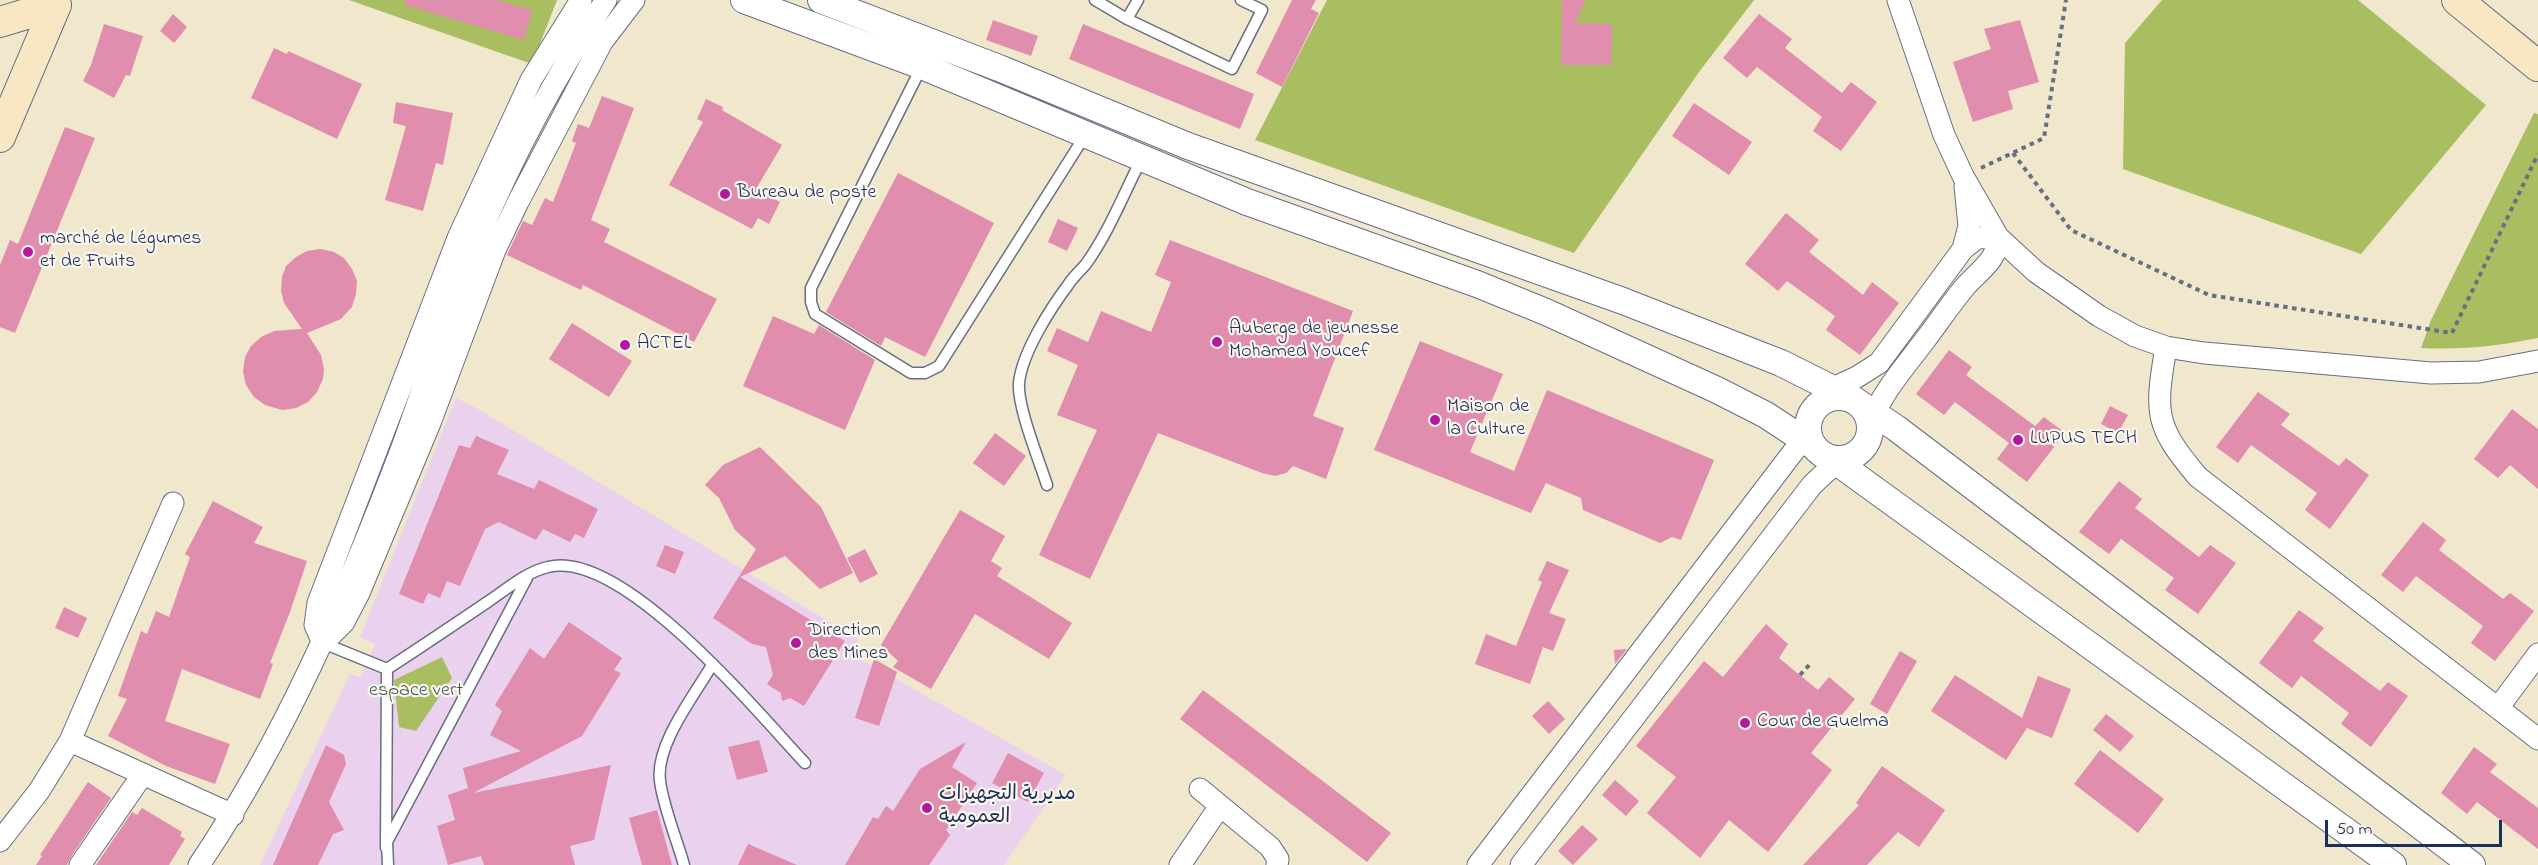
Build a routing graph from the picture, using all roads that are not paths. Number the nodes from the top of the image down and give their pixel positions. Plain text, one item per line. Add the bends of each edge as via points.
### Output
1 (581, 0) edge
2 (606, 0) edge
3 (634, 0) edge
4 (744, 0) edge
5 (821, 0) edge
6 (1095, 0) edge
7 (1138, 0) edge
8 (1241, 0) edge
9 (1898, 0) edge
10 (2457, 0) edge
11 (57, 3) edge
12 (1127, 19) junction
13 (0, 22) edge
14 (922, 66) junction
15 (2538, 66) edge
16 (1086, 134) junction
17 (0, 137) edge
18 (1142, 158) junction
19 (1963, 176) junction
20 (1998, 237) junction
21 (1963, 249) junction
22 (1983, 270) junction
23 (2036, 272) junction
24 (2166, 347) junction
25 (2538, 361) edge
26 (1872, 420) junction
27 (1828, 430) junction
28 (1047, 484) dead end
29 (173, 503) dead end
30 (529, 575) junction
31 (323, 643) junction
32 (2538, 654) edge
33 (712, 665) junction
34 (387, 669) junction
35 (2498, 708) junction
36 (2538, 739) edge
37 (70, 741) junction
38 (805, 763) dead end
39 (143, 774) junction
40 (1200, 789) dead end
41 (1220, 806) junction
42 (233, 815) junction
43 (0, 841) edge
44 (386, 848) junction
45 (80, 865) edge
46 (199, 865) edge
47 (388, 865) edge
48 (684, 865) edge
49 (1180, 865) edge
50 (1276, 865) edge
51 (1478, 865) edge
52 (1521, 865) edge
53 (2392, 865) edge
54 (2472, 865) edge

1 - 31 street via 531,80 440,281 318,603 315,625
2 - 31 street via 567,63 496,196
3 - 31 street via 602,42 514,211 359,593 344,621
4 - 14 street
5 - 27 street via 1188,146 1634,305 1781,363
6 - 12 lane
7 - 12 lane
8 - 12 lane via 1262,10 1232,69
9 - 19 street via 1944,135
10 - 15 main road
11 - 13 main road
11 - 17 main road
14 - 16 street
14 - 16 lane via 811,288 815,314 911,373 925,373 939,366
16 - 18 street
18 - 27 street via 1247,202 1546,312 1766,415
18 - 28 lane via 1101,240 1051,310 1022,365 1018,385
19 - 20 street
19 - 21 street via 1969,226
20 - 21 street via 1977,238
20 - 22 street via 1992,260
20 - 23 street
21 - 27 street
22 - 23 street via 2013,267
22 - 26 street via 1964,288 1896,379
23 - 24 street via 2099,316 2135,336
24 - 25 street via 2431,374 2479,372
24 - 35 street via 2157,397 2162,424 2175,450 2198,477
26 - 27 street
26 - 27 street via 1864,446
26 - 54 street
27 - 51 street
27 - 52 street via 1812,485
27 - 53 street
29 - 37 street
30 - 33 lane via 559,565 597,574 672,624
30 - 34 lane
30 - 44 lane
31 - 34 lane
31 - 42 street
32 - 35 street
33 - 38 lane
33 - 48 lane via 666,744 660,764 660,780
34 - 44 lane
35 - 36 street
37 - 39 street
37 - 43 street via 39,791
39 - 42 street
39 - 45 street
40 - 41 street
41 - 49 street
41 - 50 street via 1270,847 1278,859
42 - 46 street
44 - 47 lane

